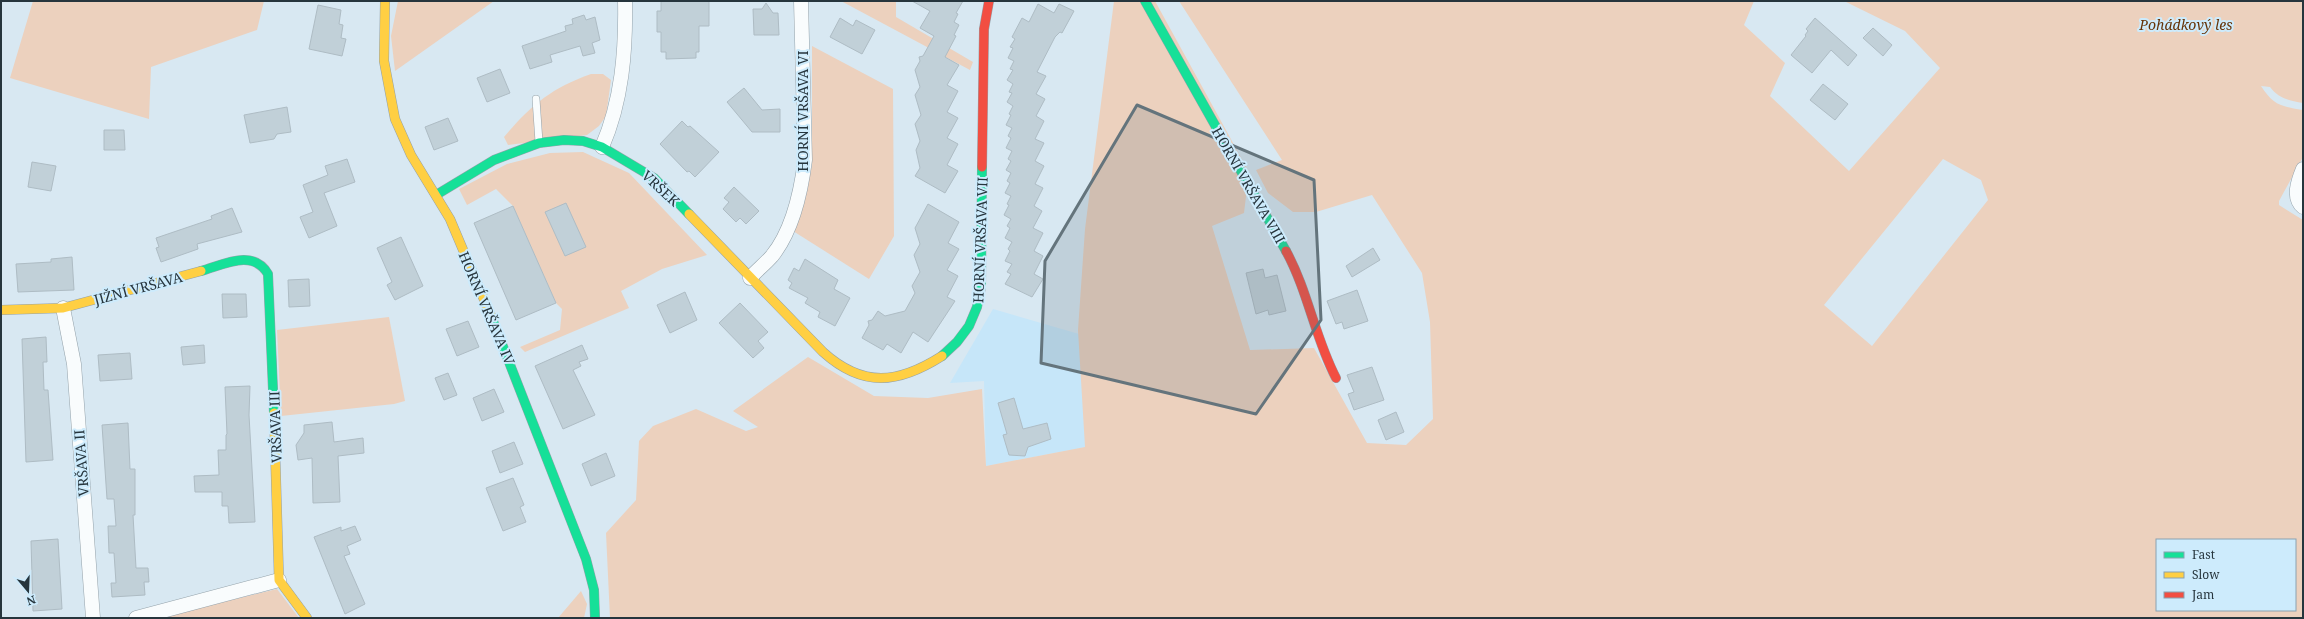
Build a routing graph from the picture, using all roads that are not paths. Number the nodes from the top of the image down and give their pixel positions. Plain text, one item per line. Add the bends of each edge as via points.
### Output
1 (385, 1) edge
2 (625, 1) edge
3 (801, 1) edge
4 (989, 1) edge
5 (1145, 1) edge
6 (536, 98) dead end
7 (539, 143) junction
8 (602, 147) junction
9 (2303, 169) edge
10 (436, 195) junction
11 (2303, 207) edge
12 (268, 274) joint
13 (750, 278) junction
14 (63, 308) junction
15 (1, 310) edge
16 (839, 366) joint
17 (1336, 378) dead end
18 (279, 580) junction
19 (93, 618) edge
20 (136, 618) edge
21 (307, 618) edge
22 (595, 618) edge

1 - 10 street, HORNÍ VRŠAVA IV via 382,28 384,72 388,93 410,154
2 - 8 street via 626,29 619,92 612,123
3 - 13 street, HORNÍ VRŠAVA VI via 805,160 802,179 786,231 772,255
4 - 16 street, HORNÍ VRŠAVA VII via 983,43 981,287 974,319 954,347 940,358 902,374 886,378 864,377
5 - 17 street, HORNÍ VRŠAVA VIII via 1291,260 1309,305 1325,357
6 - 7 lane
7 - 8 street, VRŠEK via 583,141
7 - 10 street, VRŠEK via 494,160
8 - 13 street, VRŠEK via 654,178
9 - 11 street via 2296,193 2298,202
10 - 22 street, HORNÍ VRŠAVA IV via 461,244 517,378 588,566 596,600
12 - 14 street, JIŽNÍ VRŠAVA via 259,263 252,259 244,259
12 - 18 street, VRŠAVA III
13 - 16 street, VRŠEK
14 - 15 street, JIŽNÍ VRŠAVA
14 - 19 street, VRŠAVA II via 74,364
18 - 20 street
18 - 21 street

